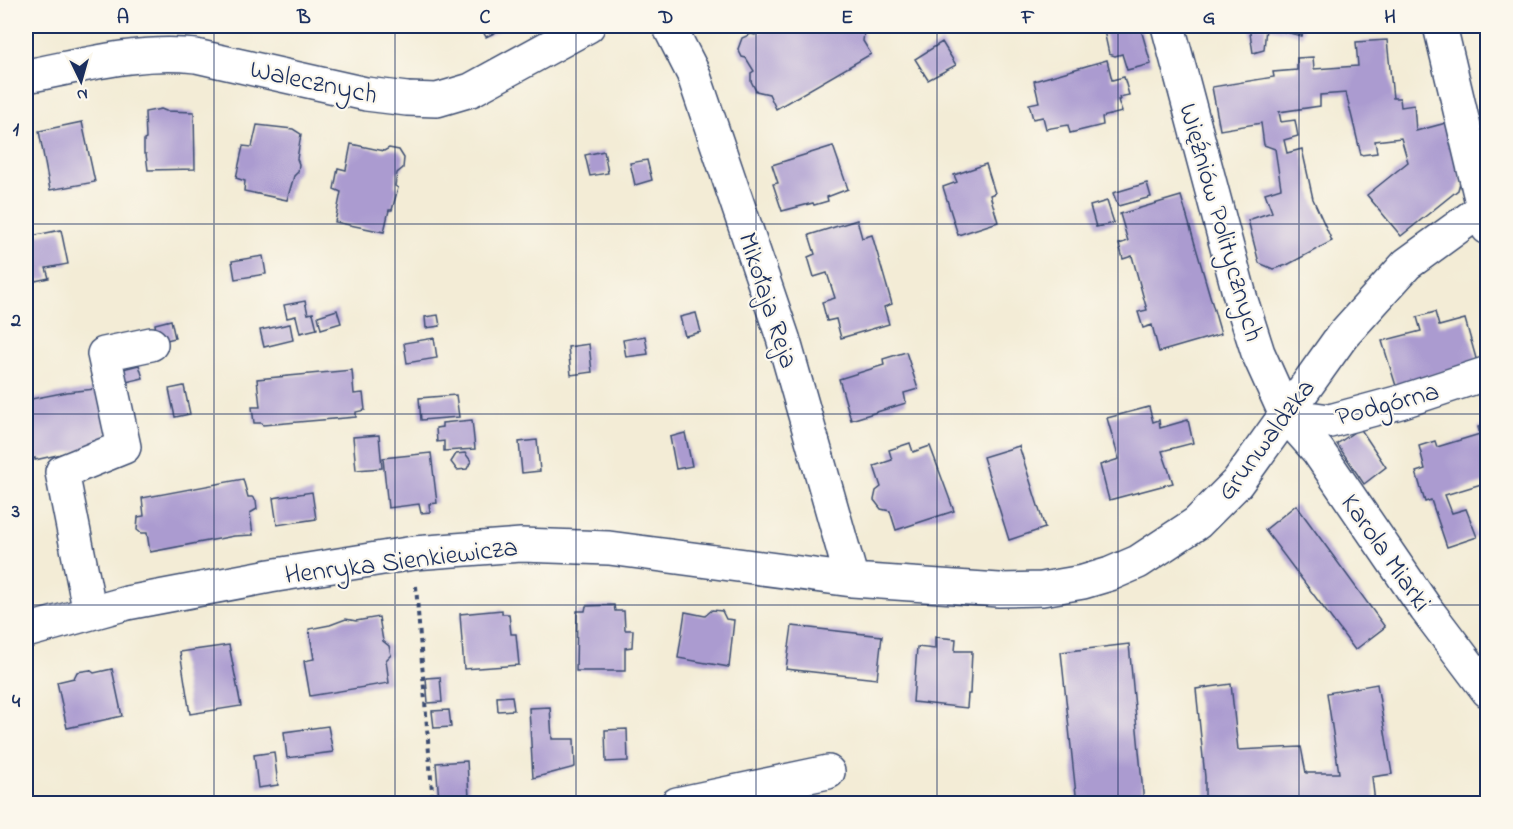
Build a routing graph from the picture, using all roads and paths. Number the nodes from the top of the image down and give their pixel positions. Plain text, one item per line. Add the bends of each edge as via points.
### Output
1 (588, 26) edge
2 (669, 26) edge
3 (1168, 26) edge
4 (1440, 26) edge
5 (26, 76) edge
6 (1486, 214) edge
7 (151, 344) dead end
8 (1488, 373) edge
9 (1286, 415) junction
10 (414, 553) junction
11 (852, 580) junction
12 (90, 613) junction
13 (26, 631) edge
14 (1488, 691) edge
15 (828, 772) dead end
16 (434, 804) edge
17 (677, 804) edge

1 - 5 street, Walecznych via 471,90 437,100 366,94 171,53 144,54
2 - 11 street, Mikołaja Reja via 693,73 783,338
3 - 9 street, Więźniów Politycznych via 1241,300 1258,352
4 - 6 street
6 - 9 street, Grunwaldzka via 1407,264 1342,336
7 - 12 street via 104,354 124,447 62,472
8 - 9 street, Podgórna via 1330,421
9 - 11 street, Grunwaldzka via 1237,483 1197,523 1138,562 1110,574 1041,589 999,591
9 - 14 street, Karola Miarki via 1318,451 1426,609
10 - 11 street, Henryka Sienkiewicza via 564,545
10 - 12 street, Henryka Sienkiewicza via 165,595
10 - 16 path
12 - 13 street, Henryka Sienkiewicza
15 - 17 street

